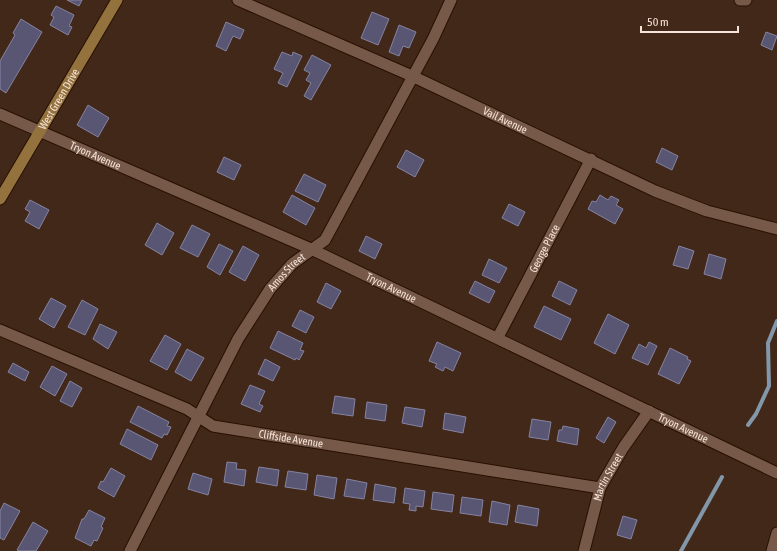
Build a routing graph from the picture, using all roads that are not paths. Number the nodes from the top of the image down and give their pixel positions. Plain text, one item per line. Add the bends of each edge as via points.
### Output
1 (117, 0) edge
2 (238, 0) edge
3 (452, 0) edge
4 (740, 0) edge
5 (746, 0) edge
6 (412, 76) junction
7 (0, 114) edge
8 (39, 132) junction
9 (591, 159) junction
10 (0, 198) edge
11 (777, 229) edge
12 (311, 249) junction
13 (0, 330) edge
14 (498, 337) junction
15 (649, 411) junction
16 (198, 416) junction
17 (777, 473) edge
18 (600, 488) junction
19 (777, 533) edge
20 (130, 551) edge
21 (584, 551) edge
22 (772, 551) edge

1 - 8 main road, West Green Drive
2 - 6 street, Vail Avenue
3 - 6 street, Amos Street
4 - 5 street
6 - 9 street, Vail Avenue
6 - 12 street, Amos Street via 325,240
7 - 8 street, Tryon Avenue
8 - 10 main road, West Green Drive
8 - 12 street, Tryon Avenue
9 - 11 street, Vail Avenue via 655,191 706,211
9 - 14 street, George Place
12 - 14 street, Tryon Avenue
12 - 16 street, Amos Street via 292,264 270,289 238,339
13 - 16 street, Cliffside Avenue
14 - 15 street, Tryon Avenue
15 - 17 street, Tryon Avenue
15 - 18 street, Martin Street via 623,448
16 - 18 street, Cliffside Avenue via 213,426
16 - 20 street, Amos Street
18 - 21 street, Martin Street
19 - 22 street

